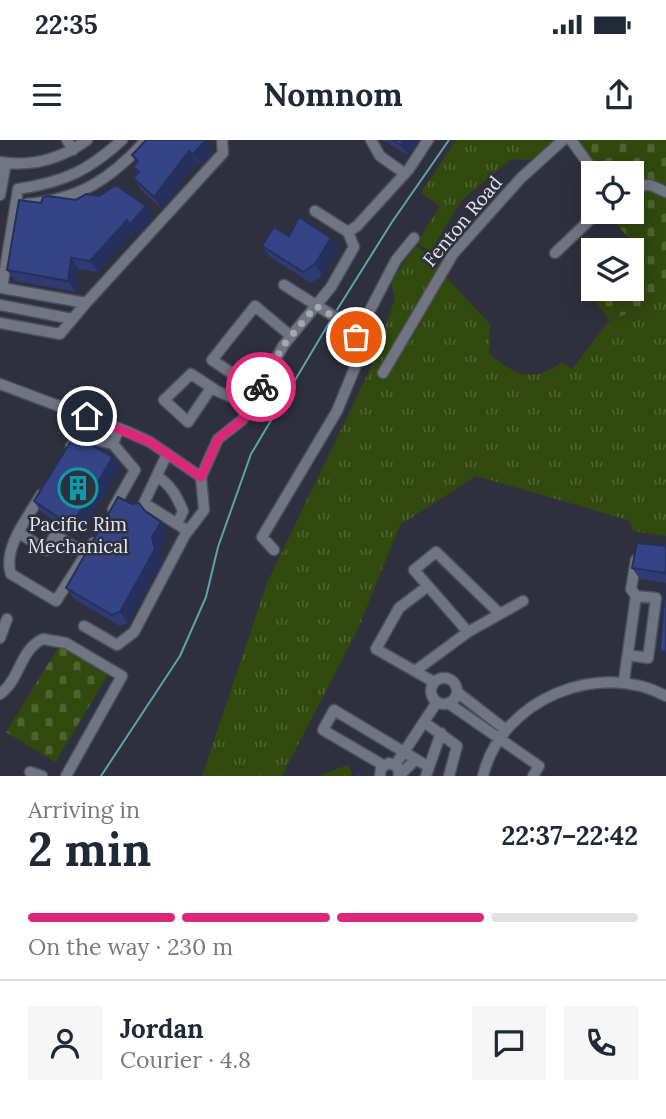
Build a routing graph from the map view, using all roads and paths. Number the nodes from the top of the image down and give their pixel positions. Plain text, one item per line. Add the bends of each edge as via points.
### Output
1 (67, 140) edge
2 (88, 140) edge
3 (122, 140) edge
4 (146, 140) edge
5 (222, 140) edge
6 (371, 140) edge
7 (428, 140) edge
8 (563, 140) edge
9 (571, 140) edge
10 (73, 150) junction
11 (586, 161) edge
12 (3, 162) edge
13 (404, 173) junction
14 (644, 185) edge
15 (1, 189) edge
16 (666, 192) edge
17 (16, 205) junction
18 (315, 211) dead end
19 (585, 224) edge
20 (348, 232) junction
21 (414, 238) dead end
22 (555, 253) dead end
23 (284, 285) dead end
24 (1, 293) edge
25 (86, 303) junction
26 (0, 305) edge
27 (316, 306) junction
28 (72, 319) junction
29 (0, 323) edge
30 (359, 332) junction
31 (291, 336) junction
32 (383, 373) dead end
33 (239, 381) junction
34 (0, 384) edge
35 (211, 388) junction
36 (258, 391) junction
37 (230, 396) junction
38 (250, 405) junction
39 (87, 416) junction
40 (119, 428) junction
41 (80, 436) junction
42 (113, 444) junction
43 (167, 454) junction
44 (62, 461) edge
45 (158, 477) junction
46 (201, 477) junction
47 (49, 483) edge
48 (106, 521) edge
49 (177, 524) junction
50 (188, 531) junction
51 (99, 532) edge
52 (19, 533) junction
53 (638, 546) edge
54 (274, 550) dead end
55 (86, 554) junction
56 (428, 586) junction
57 (636, 596) junction
58 (523, 601) dead end
59 (500, 614) junction
60 (7, 619) dead end
61 (84, 626) dead end
62 (468, 632) junction
63 (0, 636) edge
64 (628, 655) junction
65 (415, 671) junction
66 (434, 682) junction
67 (624, 683) junction
68 (457, 692) junction
69 (0, 694) edge
70 (666, 696) edge
71 (443, 703) junction
72 (424, 722) junction
73 (506, 730) junction
74 (441, 733) junction
75 (498, 740) junction
76 (404, 752) junction
77 (416, 759) junction
78 (383, 765) junction
79 (395, 765) junction
80 (427, 771) edge
81 (30, 772) dead end
82 (42, 776) edge
83 (65, 776) edge
84 (380, 776) edge
85 (399, 776) edge
86 (449, 776) edge
87 (483, 776) edge
88 (533, 776) edge

1 - 10 street
2 - 10 street
3 - 17 street via 96,164 68,178 19,189
4 - 17 street via 109,177 74,195
5 - 25 street via 223,153
6 - 13 street via 380,156
7 - 13 street
8 - 32 street, Fenton Road via 521,178 453,254
9 - 11 street
10 - 12 street via 27,164
12 - 15 street
13 - 20 street
14 - 16 street
17 - 24 street
18 - 20 street
19 - 22 street
20 - 27 street via 354,247
21 - 30 street via 396,260
23 - 27 street
24 - 25 street
25 - 28 street
26 - 28 street
27 - 30 street
27 - 31 street
28 - 29 street via 60,334
30 - 54 street via 360,355 337,411 262,537
31 - 33 street via 255,306 212,360
31 - 36 street
33 - 36 street
33 - 37 street
34 - 39 street
35 - 35 street via 191,374 164,400 188,422
35 - 37 street
36 - 38 street
37 - 38 street
38 - 46 street via 242,420 218,439
39 - 40 street
39 - 41 street
40 - 42 street
40 - 43 street
41 - 42 street
41 - 44 street
42 - 48 street via 135,470
43 - 45 street
43 - 46 street
45 - 49 street via 168,483 183,511
45 - 49 street via 144,503
46 - 50 street via 204,510
47 - 52 street
49 - 50 street
50 - 61 street via 141,621 125,640 117,645
51 - 55 street
52 - 55 street via 46,550 55,535
52 - 55 street via 9,571 56,601
53 - 57 street via 631,589
56 - 59 street via 414,570 436,552
56 - 62 street
56 - 65 street via 400,608 376,649
57 - 64 street
57 - 64 street via 656,598 655,610 648,658
58 - 59 street
59 - 62 street
60 - 63 street
62 - 65 street
64 - 67 street
65 - 66 street
66 - 68 street via 451,679
66 - 71 street via 431,693
67 - 70 street
67 - 73 street via 582,683 559,692
68 - 71 street
68 - 73 street
69 - 83 street via 12,683 29,650 43,639 66,643 122,676
71 - 72 street
71 - 75 street
72 - 74 street
72 - 76 street
73 - 75 street
74 - 80 street
74 - 86 street via 458,750
75 - 87 street
75 - 88 street via 539,766
76 - 77 street
76 - 78 street via 334,710 323,730
76 - 79 street
77 - 80 street
77 - 85 street
78 - 79 street
78 - 84 street
79 - 85 street
81 - 82 street

